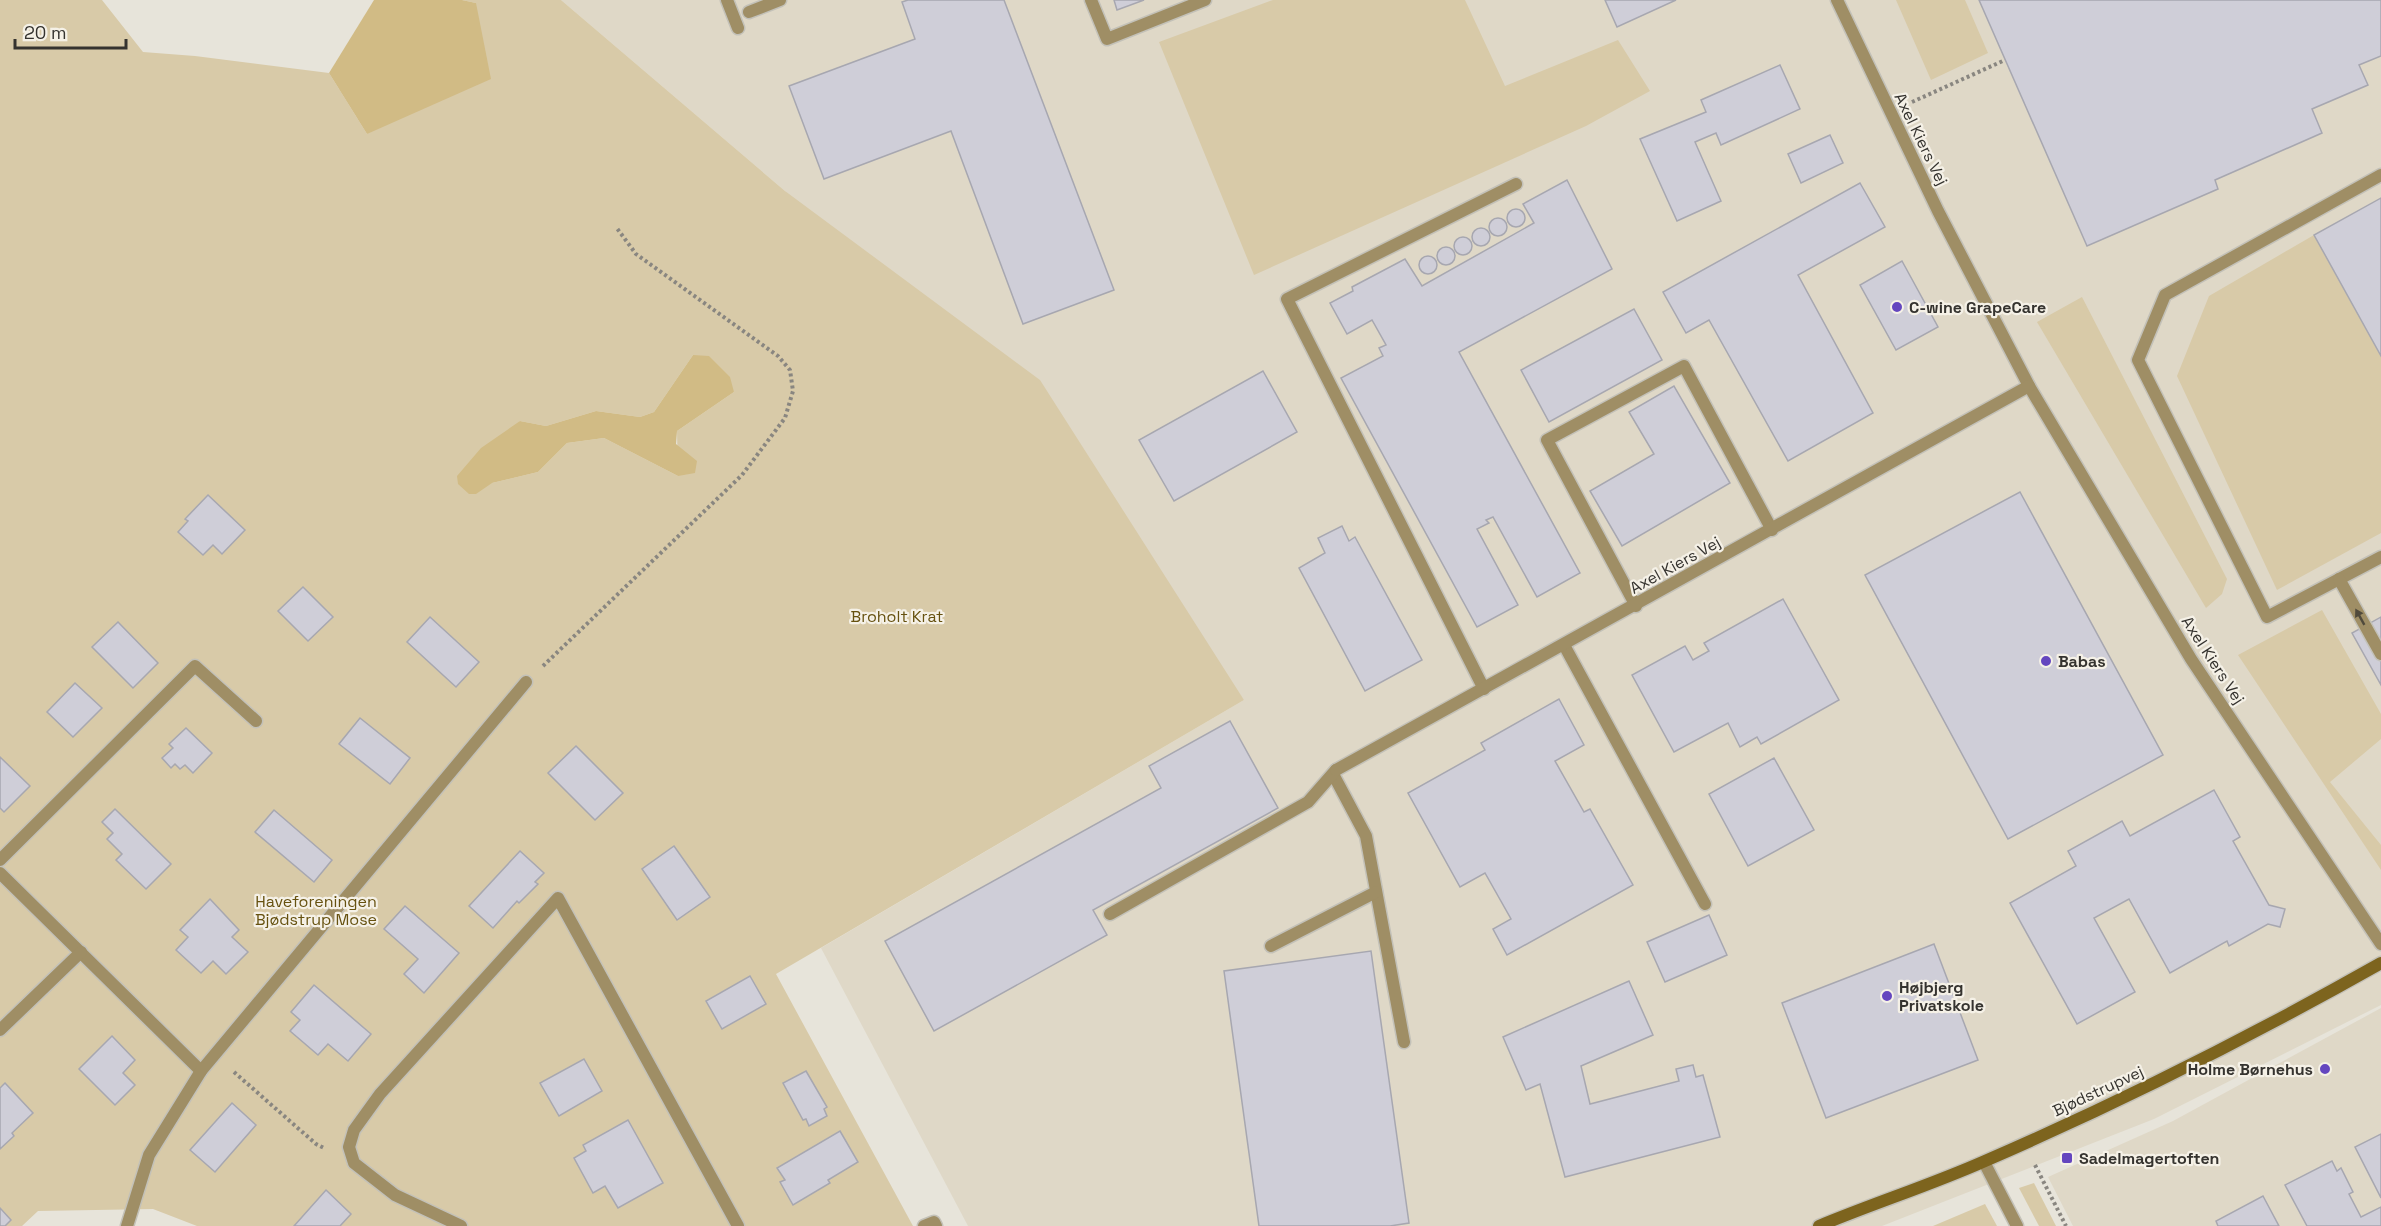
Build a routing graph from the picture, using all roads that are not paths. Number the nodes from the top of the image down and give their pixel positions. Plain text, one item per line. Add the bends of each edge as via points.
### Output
1 (727, 0) edge
2 (780, 0) edge
3 (1091, 0) edge
4 (1205, 0) edge
5 (1837, 0) edge
6 (749, 12) dead end
7 (738, 28) dead end
8 (2381, 175) edge
9 (1516, 184) dead end
10 (2029, 386) junction
11 (1772, 530) junction
12 (2381, 558) edge
13 (2339, 579) junction
14 (1636, 606) junction
15 (1564, 645) junction
16 (2381, 654) edge
17 (526, 682) road end
18 (1484, 689) junction
19 (256, 722) dead end
20 (1334, 772) junction
21 (0, 860) edge
22 (0, 873) edge
23 (1376, 892) junction
24 (1705, 904) dead end
25 (1110, 914) dead end
26 (2381, 944) edge
27 (1271, 946) dead end
28 (81, 952) junction
29 (2381, 963) edge
30 (0, 1030) edge
31 (1404, 1042) dead end
32 (201, 1071) junction
33 (1984, 1162) junction
34 (127, 1226) edge
35 (461, 1226) edge
36 (738, 1226) edge
37 (924, 1226) edge
38 (936, 1226) edge
39 (1819, 1226) edge
40 (2017, 1226) edge

1 - 7 street
2 - 6 street
3 - 4 street via 1107,39
5 - 10 street, Axel Kiers Vej via 1889,113
8 - 13 street via 2165,295 2138,360 2267,617
9 - 18 street via 1287,299
10 - 11 street, Axel Kiers Vej
10 - 26 street, Axel Kiers Vej via 2191,659
11 - 14 street, Axel Kiers Vej
11 - 14 street via 1684,366 1547,440
12 - 13 street
16 -> 13 street
14 - 15 street, Axel Kiers Vej
15 - 18 street, Axel Kiers Vej
15 - 24 street
17 - 32 street
18 - 20 street, Axel Kiers Vej
19 - 21 street via 195,666
20 - 23 street via 1366,836
20 - 25 street, Axel Kiers Vej via 1308,802
22 - 28 street
23 - 27 street
23 - 31 street
28 - 30 street
28 - 32 street
29 - 33 street, Bjødstrupvej via 2192,1065
32 - 34 street via 149,1155
33 - 39 street, Bjødstrupvej
33 - 40 street
35 - 36 street via 395,1195 354,1163 349,1147 354,1130 380,1094 558,898
37 - 38 street via 934,1222

